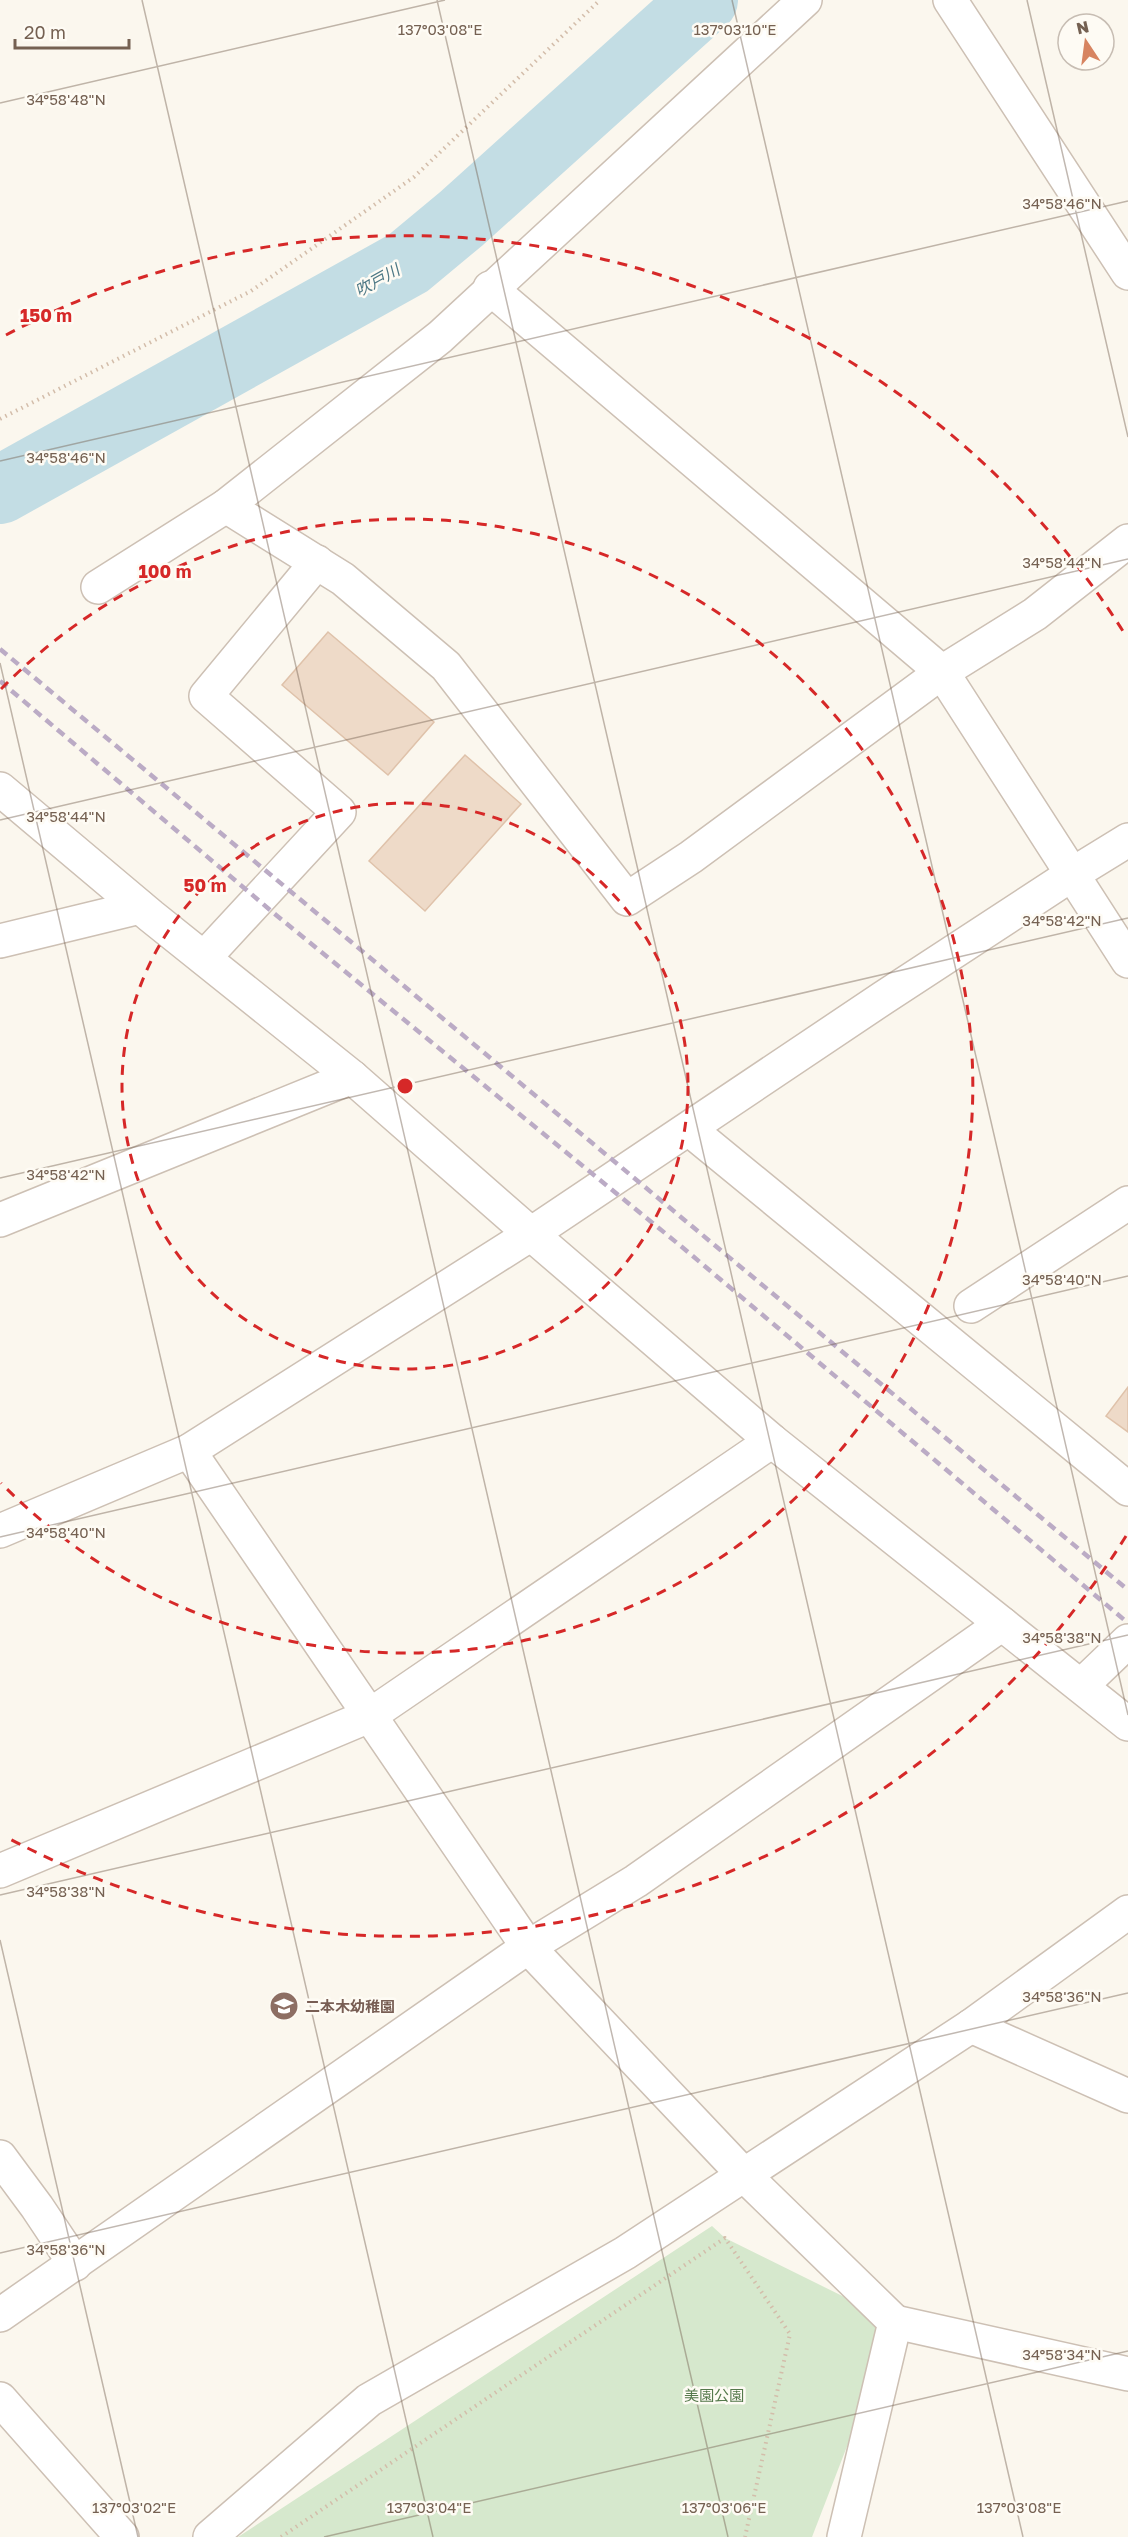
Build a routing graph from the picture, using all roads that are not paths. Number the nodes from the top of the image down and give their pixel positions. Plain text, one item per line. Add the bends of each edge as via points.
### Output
1 (805, 0) edge
2 (950, 0) edge
3 (1128, 273) edge
4 (490, 288) junction
5 (226, 506) junction
6 (1128, 541) edge
7 (316, 562) junction
8 (98, 587) dead end
9 (942, 672) junction
10 (0, 789) edge
11 (1128, 840) edge
12 (1071, 875) junction
13 (140, 907) junction
14 (0, 941) edge
15 (204, 958) junction
16 (1128, 961) edge
17 (352, 1077) junction
18 (688, 1129) junction
19 (1128, 1203) edge
20 (0, 1220) edge
21 (531, 1234) junction
22 (971, 1306) dead end
23 (772, 1441) junction
24 (189, 1451) junction
25 (1128, 1489) edge
26 (0, 1531) edge
27 (1002, 1624) junction
28 (1128, 1641) edge
29 (1081, 1686) junction
30 (369, 1716) junction
31 (1128, 1724) edge
32 (0, 1871) edge
33 (1128, 1912) edge
34 (528, 1947) junction
35 (971, 2026) junction
36 (1128, 2096) edge
37 (0, 2157) edge
38 (744, 2175) junction
39 (75, 2264) junction
40 (0, 2316) edge
41 (896, 2322) junction
42 (1128, 2374) edge
43 (0, 2399) edge
44 (122, 2537) edge
45 (210, 2537) edge
46 (844, 2537) edge

1 - 4 street
2 - 3 street
4 - 5 street via 440,337
4 - 9 street
5 - 7 street
5 - 8 street
6 - 9 street via 1035,614
7 - 9 street via 343,579 446,666 627,899 691,857
7 - 15 street via 206,696 339,812
9 - 12 street
10 - 13 street
11 - 12 street
12 - 16 street
12 - 18 street
13 - 14 street
13 - 15 street
15 - 17 street
17 - 20 street
17 - 21 street
18 - 21 street
18 - 25 street
19 - 22 street
21 - 23 street
21 - 24 street
23 - 27 street
23 - 30 street
24 - 26 street
24 - 30 street
27 - 29 street
27 - 34 street via 636,1881
28 - 29 street
29 - 31 street
30 - 32 street
30 - 34 street
33 - 35 street
34 - 38 street
34 - 39 street
35 - 36 street
35 - 38 street
37 - 39 street
38 - 41 street
38 - 45 street via 625,2253 369,2400
39 - 40 street
41 - 42 street
41 - 46 street
43 - 44 street

